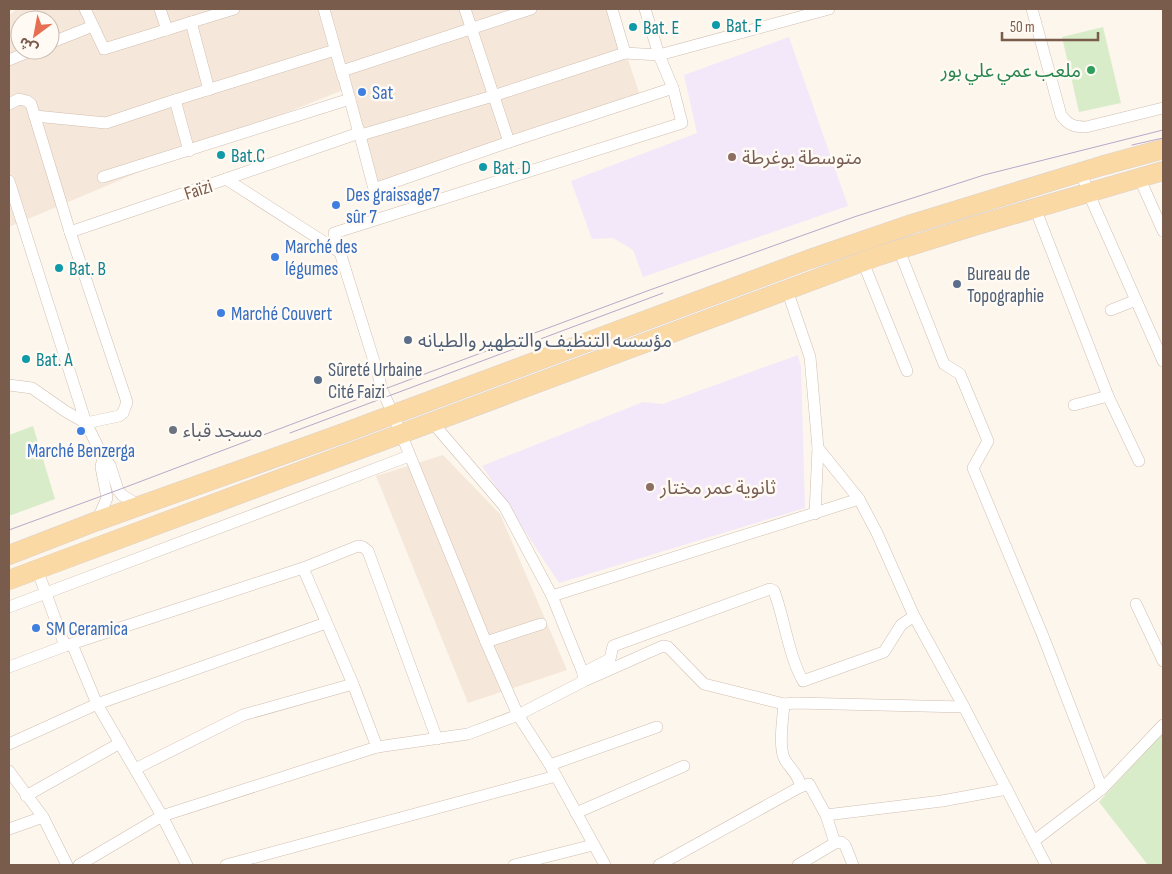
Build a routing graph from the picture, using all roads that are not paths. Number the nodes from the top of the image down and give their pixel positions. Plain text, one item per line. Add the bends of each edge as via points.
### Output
1 (85, 9) edge
2 (160, 9) edge
3 (234, 9) edge
4 (324, 9) edge
5 (464, 9) edge
6 (531, 9) edge
7 (612, 9) edge
8 (645, 9) edge
9 (829, 9) edge
10 (1032, 9) edge
11 (217, 11) edge
12 (191, 22) junction
13 (93, 26) junction
14 (167, 30) junction
15 (471, 30) junction
16 (60, 39) edge
17 (336, 50) junction
18 (626, 53) junction
19 (659, 55) junction
20 (342, 71) junction
21 (672, 88) junction
22 (209, 90) junction
23 (493, 96) junction
24 (350, 99) junction
25 (175, 100) junction
26 (9, 104) edge
27 (1163, 108) edge
28 (35, 116) junction
29 (359, 133) junction
30 (509, 142) junction
31 (1163, 149) edge
32 (189, 151) junction
33 (1163, 171) edge
34 (1081, 172) junction
35 (103, 177) dead end
36 (1139, 177) junction
37 (226, 179) junction
38 (10, 187) edge
39 (1088, 192) junction
40 (1035, 208) junction
41 (70, 232) junction
42 (1163, 232) edge
43 (899, 250) junction
44 (341, 253) junction
45 (863, 262) junction
46 (787, 290) junction
47 (1136, 300) junction
48 (1111, 310) dead end
49 (1163, 362) edge
50 (906, 371) dead end
51 (9, 385) edge
52 (1108, 396) junction
53 (1074, 406) dead end
54 (81, 407) junction
55 (65, 411) junction
56 (393, 414) junction
57 (432, 422) junction
58 (86, 423) junction
59 (401, 433) junction
60 (818, 448) junction
61 (409, 456) junction
62 (1139, 460) dead end
63 (111, 488) junction
64 (859, 499) junction
65 (140, 506) junction
66 (814, 514) junction
67 (97, 521) junction
68 (9, 555) edge
69 (303, 568) junction
70 (37, 569) junction
71 (9, 580) edge
72 (46, 593) junction
73 (552, 596) junction
74 (1136, 604) dead end
75 (9, 606) edge
76 (914, 616) junction
77 (326, 623) junction
78 (540, 624) dead end
79 (486, 642) junction
80 (68, 645) junction
81 (1163, 661) edge
82 (9, 668) edge
83 (583, 677) junction
84 (353, 684) junction
85 (97, 704) junction
86 (784, 704) junction
87 (964, 707) junction
88 (518, 715) junction
89 (1163, 725) edge
90 (657, 727) dead end
91 (437, 739) junction
92 (120, 743) junction
93 (9, 744) edge
94 (377, 747) junction
95 (550, 765) junction
96 (684, 766) dead end
97 (135, 769) junction
98 (9, 772) edge
99 (556, 776) junction
100 (800, 787) junction
101 (1007, 789) junction
102 (1102, 790) junction
103 (26, 796) junction
104 (576, 813) junction
105 (826, 815) junction
106 (162, 816) junction
107 (43, 817) junction
108 (9, 829) edge
109 (1034, 841) junction
110 (835, 843) junction
111 (593, 845) junction
112 (67, 865) edge
113 (78, 865) edge
114 (187, 865) edge
115 (226, 865) edge
116 (514, 865) edge
117 (605, 865) edge
118 (659, 865) edge
119 (798, 865) edge
120 (853, 865) edge
121 (1046, 865) edge

1 - 13 street
2 - 14 street
3 - 11 street
4 - 17 street
5 - 15 street
6 - 15 street
7 - 18 street
8 - 19 street
9 - 19 street
10 - 27 street via 1066,122 1074,127 1086,127
11 - 12 street
12 - 14 street
12 - 22 street
13 - 14 street via 104,49
13 - 16 street
15 - 20 street
15 - 23 street
17 - 20 street
17 - 22 street
18 - 19 street
18 - 23 street
19 - 21 street
20 - 24 street
20 - 29 street
21 - 30 street
21 - 44 street via 682,123 334,233
22 - 25 street
23 - 29 street
23 - 30 street
24 - 29 street
24 - 32 street
25 - 28 street via 106,123
25 - 32 street
26 - 28 street via 19,99 27,101
28 - 41 street
29 - 30 street via 374,189
29 - 37 street
31 - 34 main road
32 - 35 street
33 - 36 main road
34 - 39 street
34 - 56 main road via 810,259
36 - 39 main road
36 - 42 street
37 - 41 street, Faïzi
37 - 44 street, Faïzi
38 - 54 street
39 - 40 main road
39 - 47 street
40 - 43 main road
40 - 52 street
41 - 58 street via 127,402 123,413 118,416
43 - 45 main road
43 - 102 street via 944,364 960,374 988,441 973,468 1043,636
44 - 56 street via 382,390
45 - 46 main road
45 - 50 street
46 - 57 main road
46 - 60 street via 810,357
47 - 48 street
47 - 49 street
51 - 55 street via 32,388
52 - 53 street
52 - 62 street
54 - 55 street
54 - 58 street
55 - 58 street
56 - 59 street
56 - 65 main road
57 - 59 main road
57 - 73 street via 504,506
58 - 63 street via 103,458 110,465
59 - 61 street
59 - 70 main road
60 - 64 street
60 - 66 street
61 - 72 street
61 - 79 street
63 - 65 street
63 - 67 street
64 - 66 street
64 - 76 street
65 - 67 main road
66 - 73 street
67 - 68 main road
69 - 77 street
69 - 80 street
69 - 91 street via 358,546 368,551
70 - 71 main road
70 - 72 street
72 - 75 street
72 - 80 street
73 - 83 street
74 - 81 street
76 - 83 street via 901,625 884,652 803,681 796,668 781,610 774,591 770,589 613,646 610,659
76 - 87 street
77 - 84 street
77 - 85 street
78 - 79 street
79 - 88 street
80 - 82 street
80 - 85 street
83 - 86 street via 663,646 668,647 704,684
83 - 88 street
84 - 94 street
84 - 97 street via 243,715
85 - 92 street
85 - 93 street
86 - 87 street
86 - 100 street via 782,748
87 - 101 street
88 - 91 street via 468,734
88 - 95 street
89 - 102 street
90 - 95 street
91 - 94 street
92 - 97 street
92 - 103 street
94 - 106 street
95 - 99 street
96 - 104 street
97 - 106 street
98 - 103 street
99 - 104 street
99 - 115 street
100 - 105 street via 809,784
100 - 118 street
101 - 105 street via 942,801
101 - 109 street
102 - 109 street
103 - 107 street
104 - 111 street
105 - 110 street
106 - 113 street
106 - 114 street
107 - 108 street
107 - 112 street
109 - 121 street
110 - 119 street
110 - 120 street via 845,845
111 - 116 street
111 - 117 street

